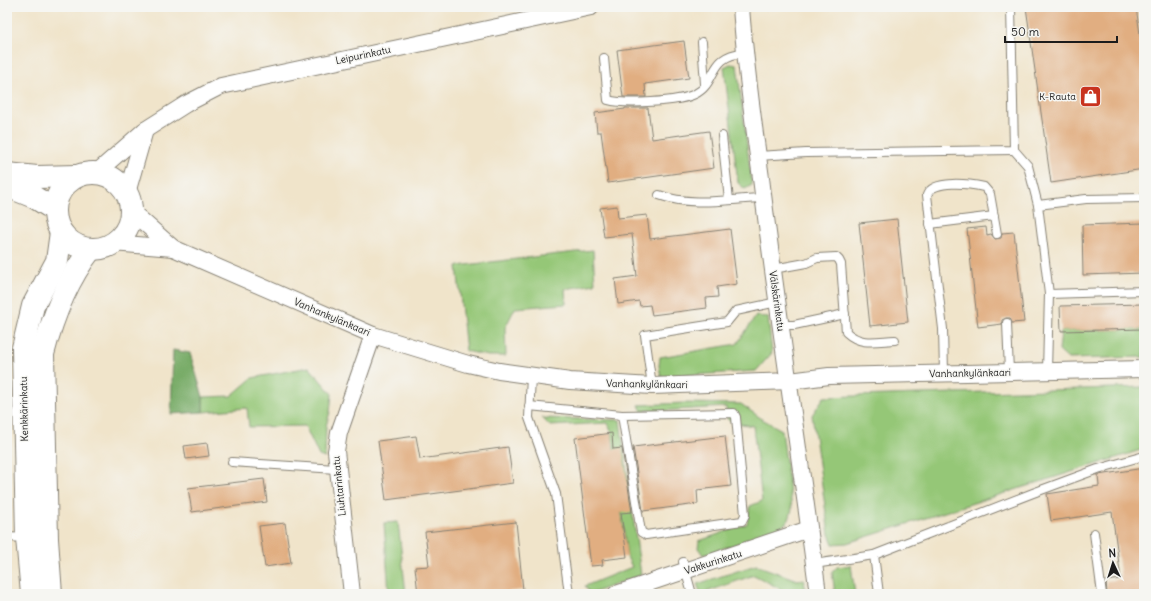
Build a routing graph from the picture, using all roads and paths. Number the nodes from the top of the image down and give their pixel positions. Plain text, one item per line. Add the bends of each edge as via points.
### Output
1 (590, 7) edge
2 (741, 7) edge
3 (1011, 7) edge
4 (702, 42) dead end
5 (744, 52) junction
6 (604, 58) dead end
7 (705, 84) junction
8 (145, 130) junction
9 (722, 136) dead end
10 (1014, 150) junction
11 (758, 156) junction
12 (7, 174) edge
13 (86, 175) junction
14 (7, 186) edge
15 (659, 195) dead end
16 (763, 198) junction
17 (1144, 198) edge
18 (729, 200) junction
19 (129, 202) junction
20 (1038, 205) junction
21 (55, 210) junction
22 (994, 216) junction
23 (930, 224) junction
24 (61, 232) junction
25 (997, 234) dead end
26 (113, 243) junction
27 (173, 248) junction
28 (91, 249) junction
29 (773, 269) junction
30 (1144, 291) edge
31 (1049, 294) junction
32 (777, 302) junction
33 (845, 314) junction
34 (1007, 324) dead end
35 (781, 325) junction
36 (373, 335) junction
37 (895, 340) dead end
38 (1144, 369) edge
39 (1047, 371) junction
40 (1009, 372) junction
41 (944, 373) junction
42 (531, 376) junction
43 (790, 382) junction
44 (652, 386) junction
45 (529, 406) junction
46 (622, 415) junction
47 (1144, 456) edge
48 (232, 462) dead end
49 (336, 468) junction
50 (809, 529) junction
51 (1094, 533) dead end
52 (31, 538) edge
53 (874, 555) junction
54 (814, 564) junction
55 (684, 566) junction
56 (32, 594) edge
57 (51, 594) edge
58 (352, 594) edge
59 (569, 594) edge
60 (616, 594) edge
61 (692, 594) edge
62 (818, 594) edge
63 (879, 594) edge
64 (1102, 594) edge

1 - 8 street, Leipurinkatu via 221,86
2 - 5 street, Välskärinkatu
3 - 10 lane
4 - 7 lane
5 - 7 lane via 724,58
5 - 11 street, Välskärinkatu
6 - 7 lane via 608,100 668,100 695,94
8 - 13 street, Leipurinkatu
8 - 19 street
9 - 18 lane
10 - 11 lane
10 - 20 lane via 1028,166
11 - 16 street, Välskärinkatu
12 - 13 street via 37,177
13 - 19 street via 108,176 114,179
13 - 21 street via 68,182 61,190
14 - 21 street via 34,197
15 - 18 lane via 693,202
16 - 18 lane
16 - 29 street, Välskärinkatu
17 - 20 lane via 1086,199
19 - 26 street via 129,224
19 - 27 street, Vanhankylänkaari
20 - 31 lane
21 - 24 street
22 - 23 lane
22 - 23 lane via 990,194 984,187 968,183 934,186 927,195
22 - 25 lane
23 - 41 lane via 943,329
24 - 28 street via 79,246
24 - 52 street, Kenkkärinkatu via 57,261 33,306 23,348
26 - 27 street, Vanhankylänkaari
26 - 28 street
27 - 36 street, Vanhankylänkaari
28 - 52 street, Kenkkärinkatu via 75,270 60,300 43,354
29 - 32 street, Välskärinkatu
29 - 33 lane via 806,263 817,258 836,257 841,264
30 - 31 lane
31 - 39 lane
32 - 35 street, Välskärinkatu
32 - 44 lane via 736,311 727,322 645,335
33 - 35 lane via 794,325
33 - 37 lane via 846,332 857,340
34 - 40 lane
35 - 43 street, Välskärinkatu
36 - 42 street, Vanhankylänkaari via 468,364
36 - 49 street, Liuhtarinkatu via 339,433
38 - 39 street, Vanhankylänkaari
39 - 40 street, Vanhankylänkaari
40 - 41 street, Vanhankylänkaari
41 - 43 street, Vanhankylänkaari via 829,376
42 - 44 street, Vanhankylänkaari
42 - 45 lane
43 - 44 street, Vanhankylänkaari
43 - 50 street, Välskärinkatu
45 - 46 lane
45 - 59 lane via 529,418 536,441 556,494
46 - 46 lane via 641,532 646,535 742,521 745,515 734,413
47 - 53 lane via 1098,469
48 - 49 lane
49 - 58 street, Liuhtarinkatu
50 - 54 street, Välskärinkatu
50 - 55 street, Vakkurinkatu
51 - 64 lane
52 - 56 street, Kenkkärinkatu
52 - 57 street, Kenkkärinkatu
53 - 54 lane
53 - 63 lane
54 - 62 street, Välskärinkatu
55 - 60 street, Vakkurinkatu via 650,577
55 - 61 lane

